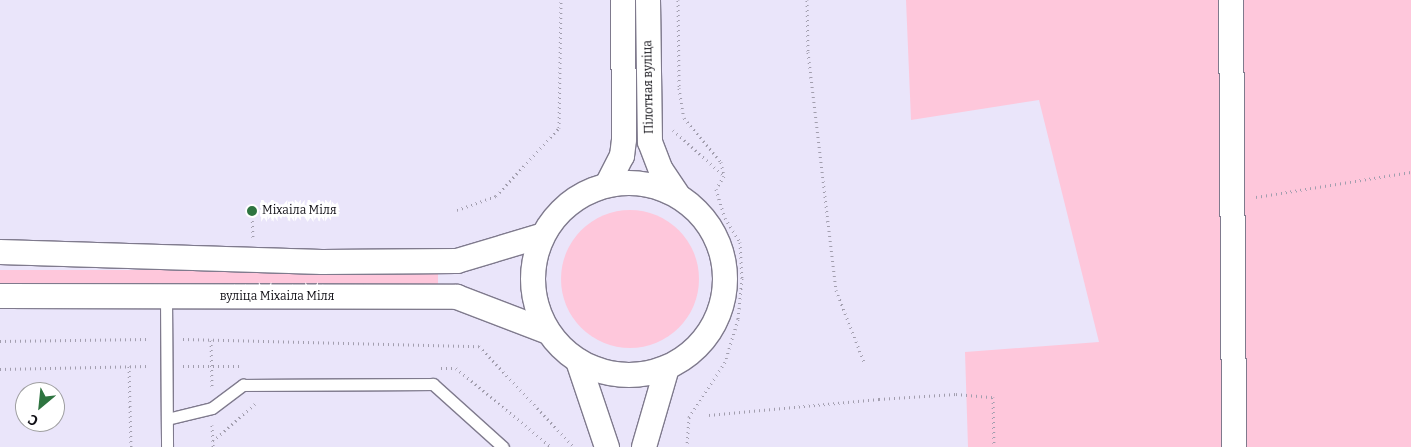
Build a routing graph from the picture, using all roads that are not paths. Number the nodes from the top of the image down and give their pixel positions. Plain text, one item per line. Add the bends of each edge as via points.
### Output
1 (623, 0) edge
2 (648, 0) edge
3 (1231, 0) edge
4 (607, 186) junction
5 (678, 196) junction
6 (541, 236) junction
7 (0, 252) edge
8 (0, 296) edge
9 (166, 297) junction
10 (548, 332) junction
11 (578, 361) junction
12 (667, 368) junction
13 (167, 419) junction
14 (167, 447) edge
15 (503, 447) edge
16 (607, 447) edge
17 (644, 447) edge
18 (1234, 447) edge

1 - 4 street, Пілотная вуліца via 624,139 622,156
2 - 5 street, Пілотная вуліца via 650,142 661,170
3 - 18 street
4 - 5 street via 620,182 650,184
4 - 6 street via 588,190 560,209
5 - 12 street via 702,215 718,241 725,270 723,300 712,328 692,352
6 - 7 street via 457,262 322,262
6 - 10 street via 533,260 532,285 537,309
8 - 9 street, вуліца Міхаіла Міля
9 - 10 street, вуліца Міхаіла Міля via 456,296
9 - 13 lane
10 - 11 street
11 - 12 street via 606,373 637,375
11 - 16 street
12 - 17 street
13 - 14 lane
13 - 15 lane via 212,408 243,385 433,384

